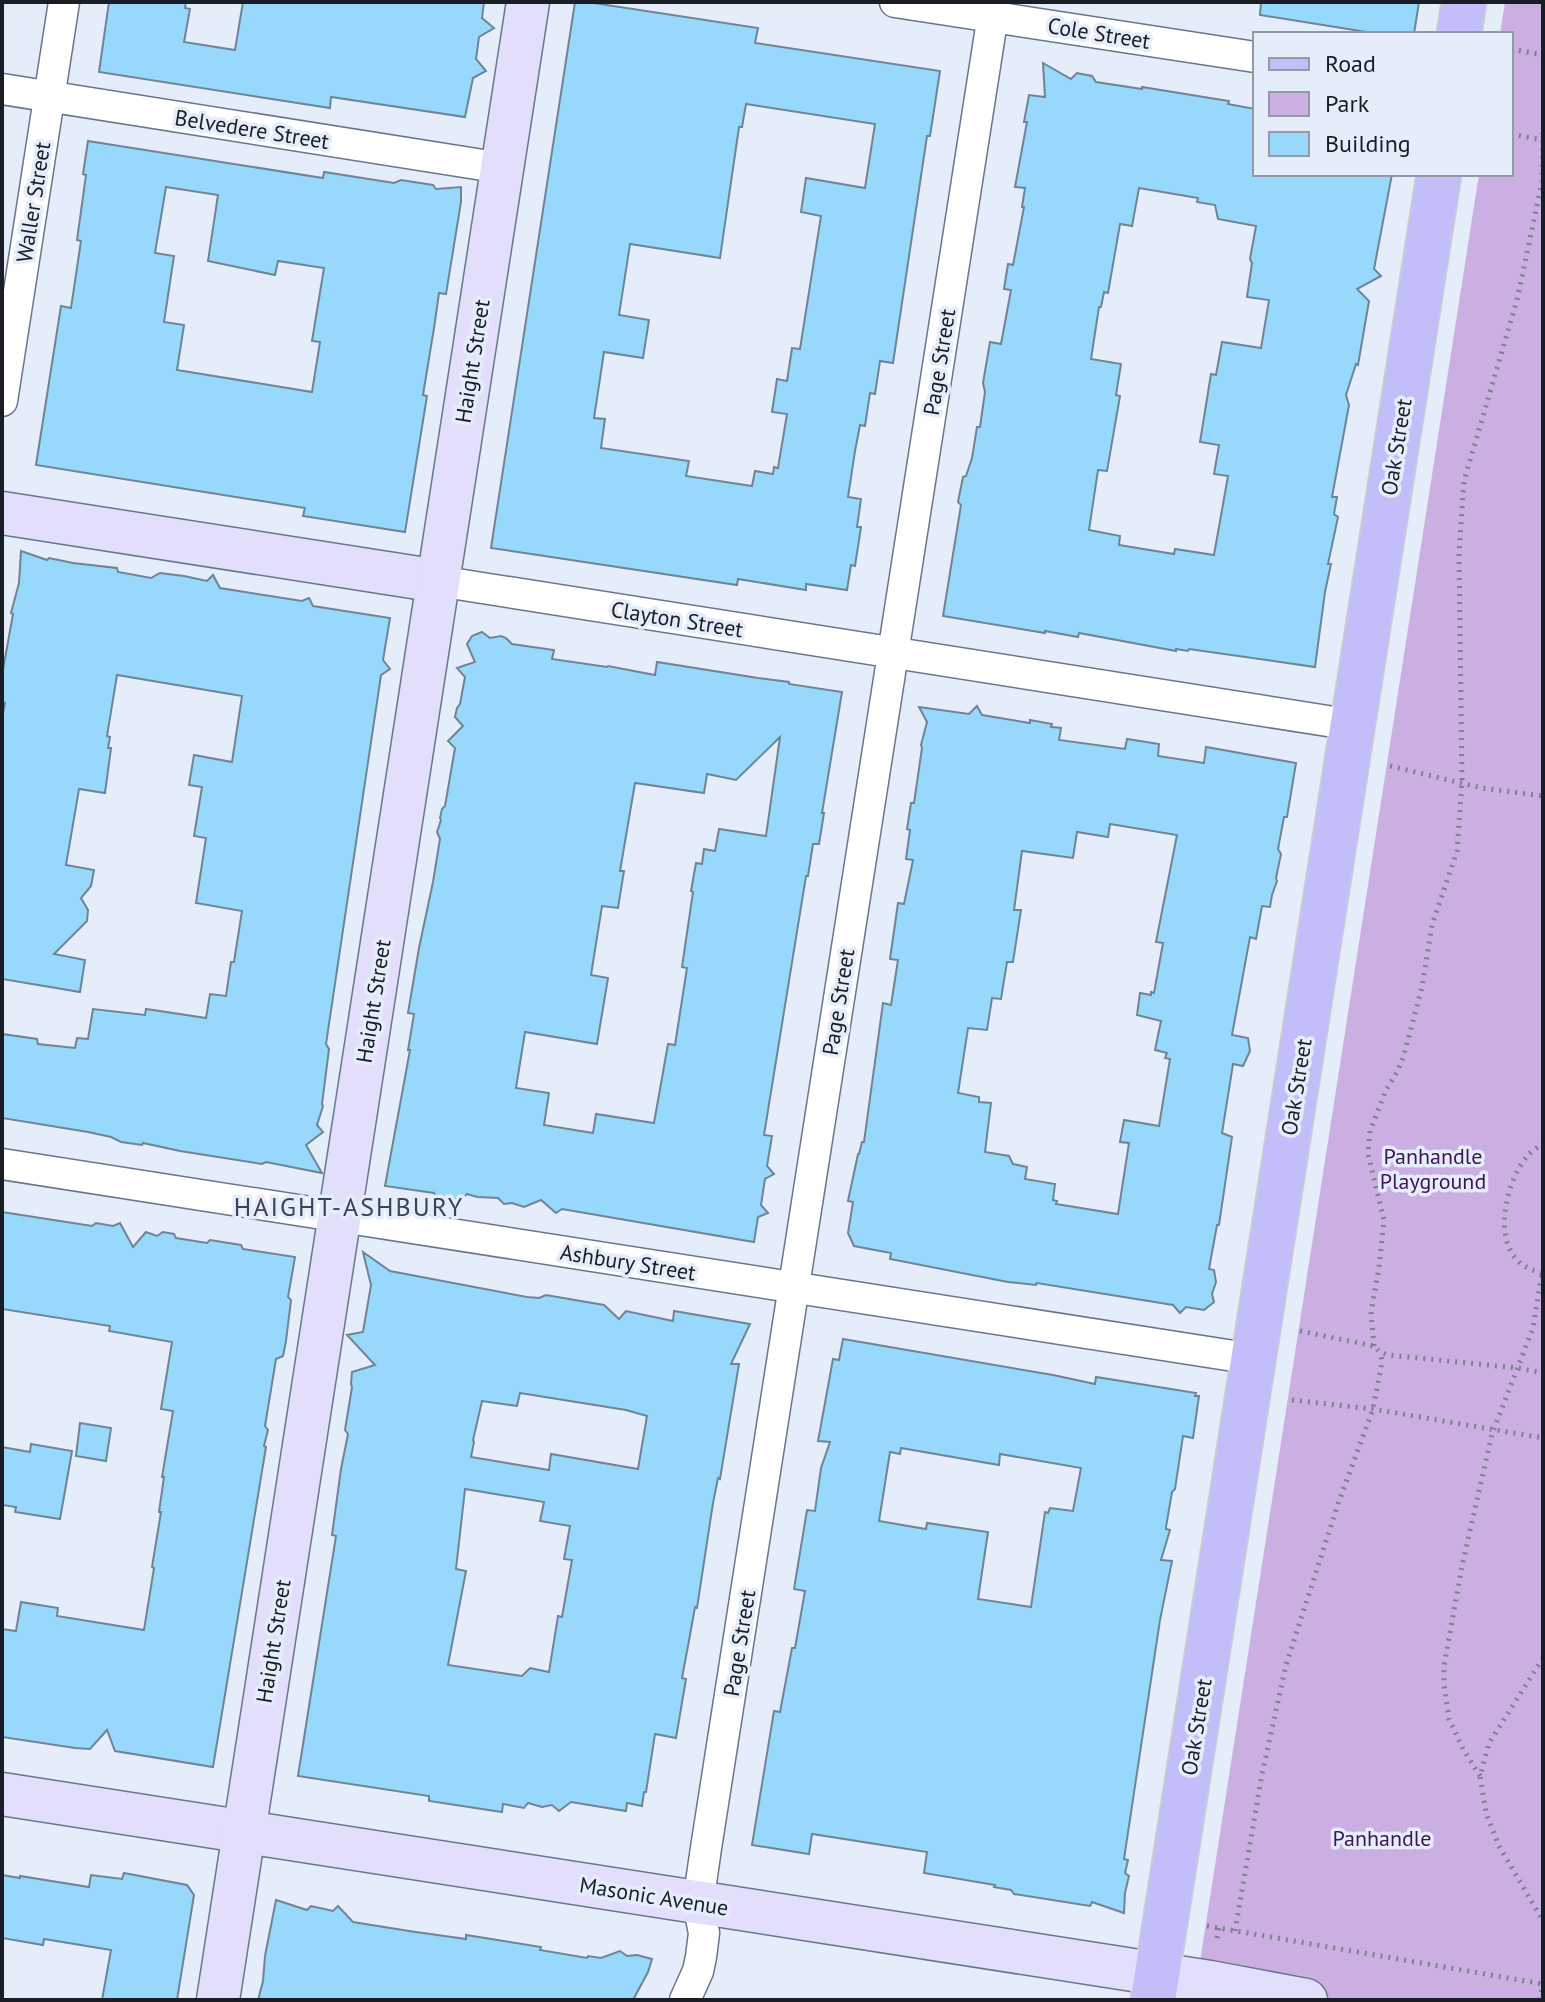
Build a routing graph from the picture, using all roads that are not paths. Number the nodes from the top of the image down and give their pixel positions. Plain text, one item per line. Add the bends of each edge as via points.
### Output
1 (64, 2) edge
2 (528, 2) edge
3 (895, 2) edge
4 (1464, 2) edge
5 (994, 10) edge
6 (1459, 32) edge
7 (1253, 57) edge
8 (2, 89) edge
9 (50, 97) junction
10 (502, 168) junction
11 (1439, 176) edge
12 (2, 401) edge
13 (2, 513) edge
14 (438, 581) junction
15 (893, 653) junction
16 (1353, 725) junction
17 (2, 1164) edge
18 (339, 1217) junction
19 (794, 1288) junction
20 (1253, 1359) junction
21 (2, 1794) edge
22 (243, 1832) junction
23 (698, 1903) junction
24 (1155, 1987) edge
25 (218, 2000) edge
26 (685, 2000) edge
27 (1306, 2000) edge

1 - 9 street, Waller Street
2 - 10 street, Haight Street
3 - 5 street, Cole Street
4 - 6 main road
5 - 7 street, Cole Street
5 - 15 street, Page Street
8 - 9 street, Belvedere Street
9 - 10 street, Belvedere Street
9 - 12 street, Waller Street
10 - 14 street, Haight Street
11 - 16 main road, Oak Street
13 - 14 street, Clayton Street
14 - 15 street, Clayton Street
14 - 18 street, Haight Street
15 - 16 street, Clayton Street
15 - 19 street, Page Street
16 - 20 main road, Oak Street
17 - 18 street, Ashbury Street
18 - 19 street, Ashbury Street
18 - 22 street, Haight Street
19 - 20 street, Ashbury Street
19 - 23 street, Page Street
20 - 24 main road, Oak Street
21 - 22 street, Masonic Avenue
22 - 23 street, Masonic Avenue
22 - 25 street, Haight Street
23 - 24 street, Masonic Avenue
23 - 26 street, Page Street via 704,1933 701,1957
24 - 27 street, Masonic Avenue

